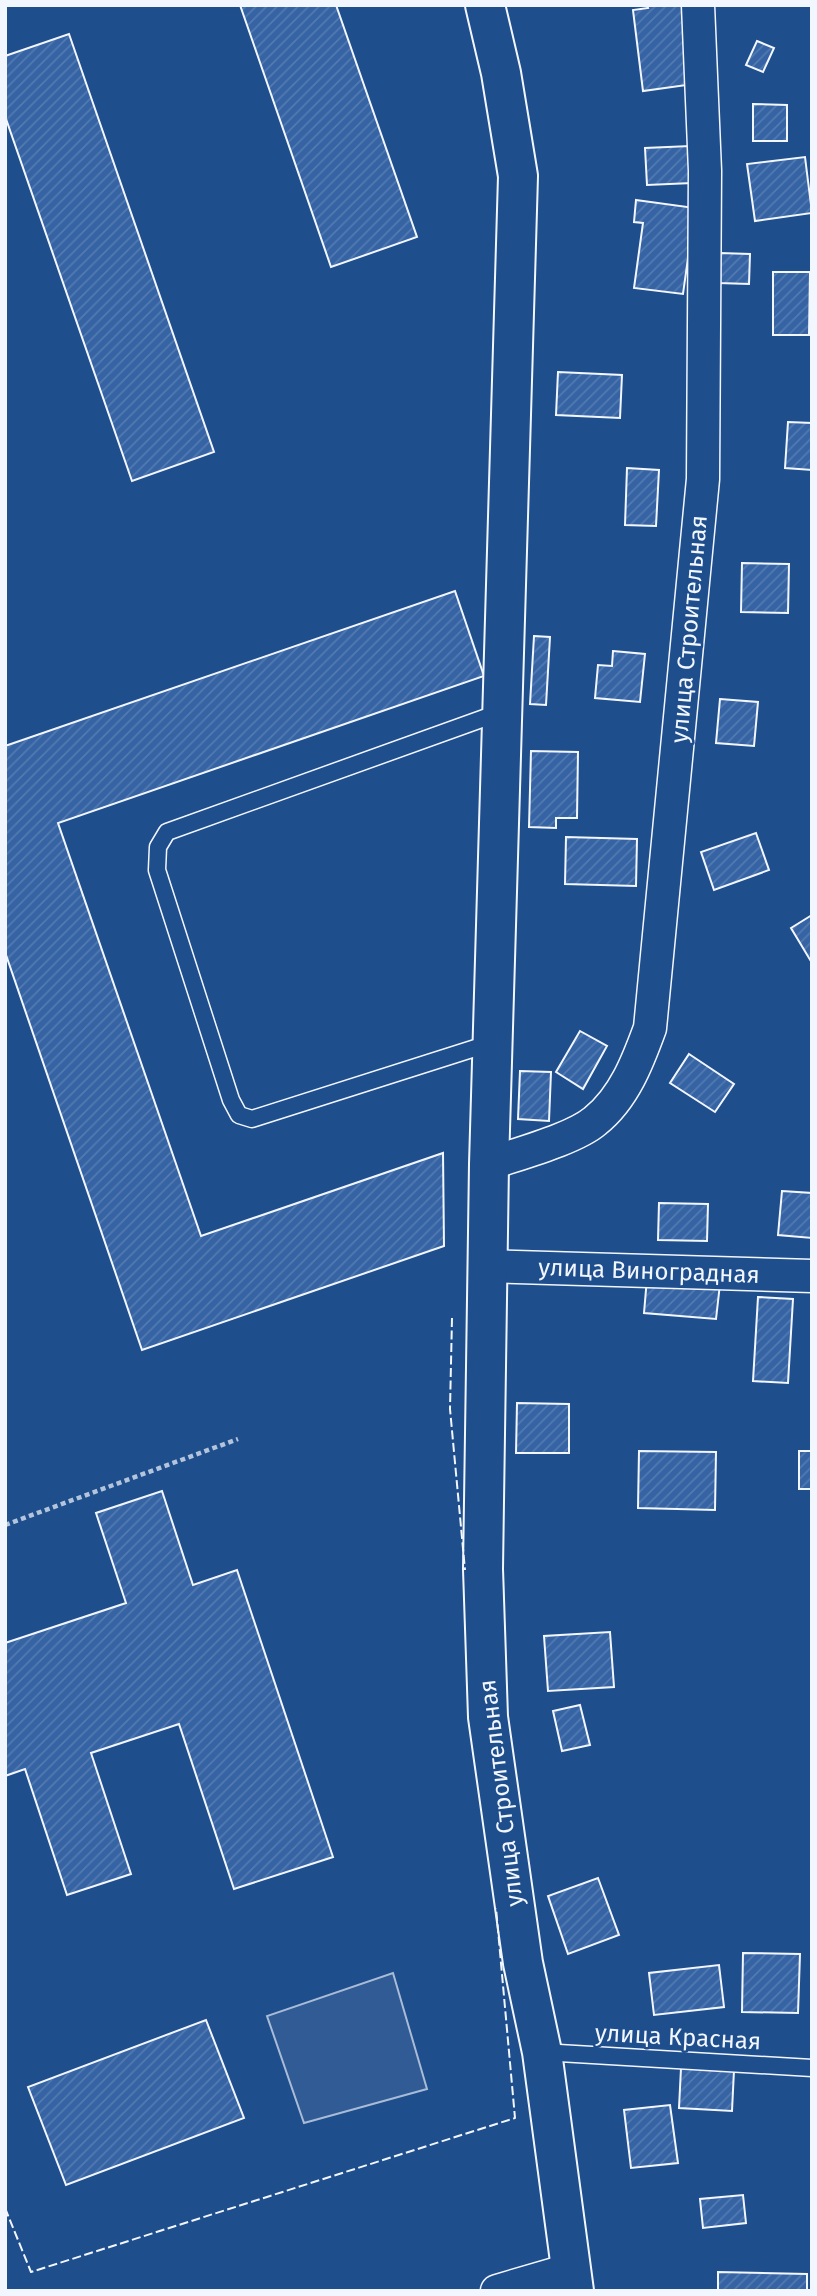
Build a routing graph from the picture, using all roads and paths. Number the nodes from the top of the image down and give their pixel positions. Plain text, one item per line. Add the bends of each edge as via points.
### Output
1 (485, 5) edge
2 (698, 5) edge
3 (503, 711) junction
4 (493, 1042) junction
5 (489, 1164) junction
6 (487, 1266) junction
7 (812, 1276) edge
8 (238, 1440) dead end
9 (5, 1525) edge
10 (542, 2052) junction
11 (812, 2068) edge
12 (573, 2280) edge
13 (497, 2291) edge

1 - 3 street, улица Строительная via 518,176
2 - 5 street, улица Строительная via 705,171 703,478 650,1028 623,1089 595,1122 562,1139
3 - 4 street, улица Строительная
3 - 4 lane via 167,832 158,847 156,870 239,1115 252,1119
4 - 5 street, улица Строительная
5 - 6 street, улица Строительная
6 - 7 street, улица Виноградная
6 - 10 street, улица Строительная via 483,1569 488,1717 523,1963
8 - 9 path
10 - 11 lane, улица Красная
10 - 12 street, улица Строительная
12 - 13 street

